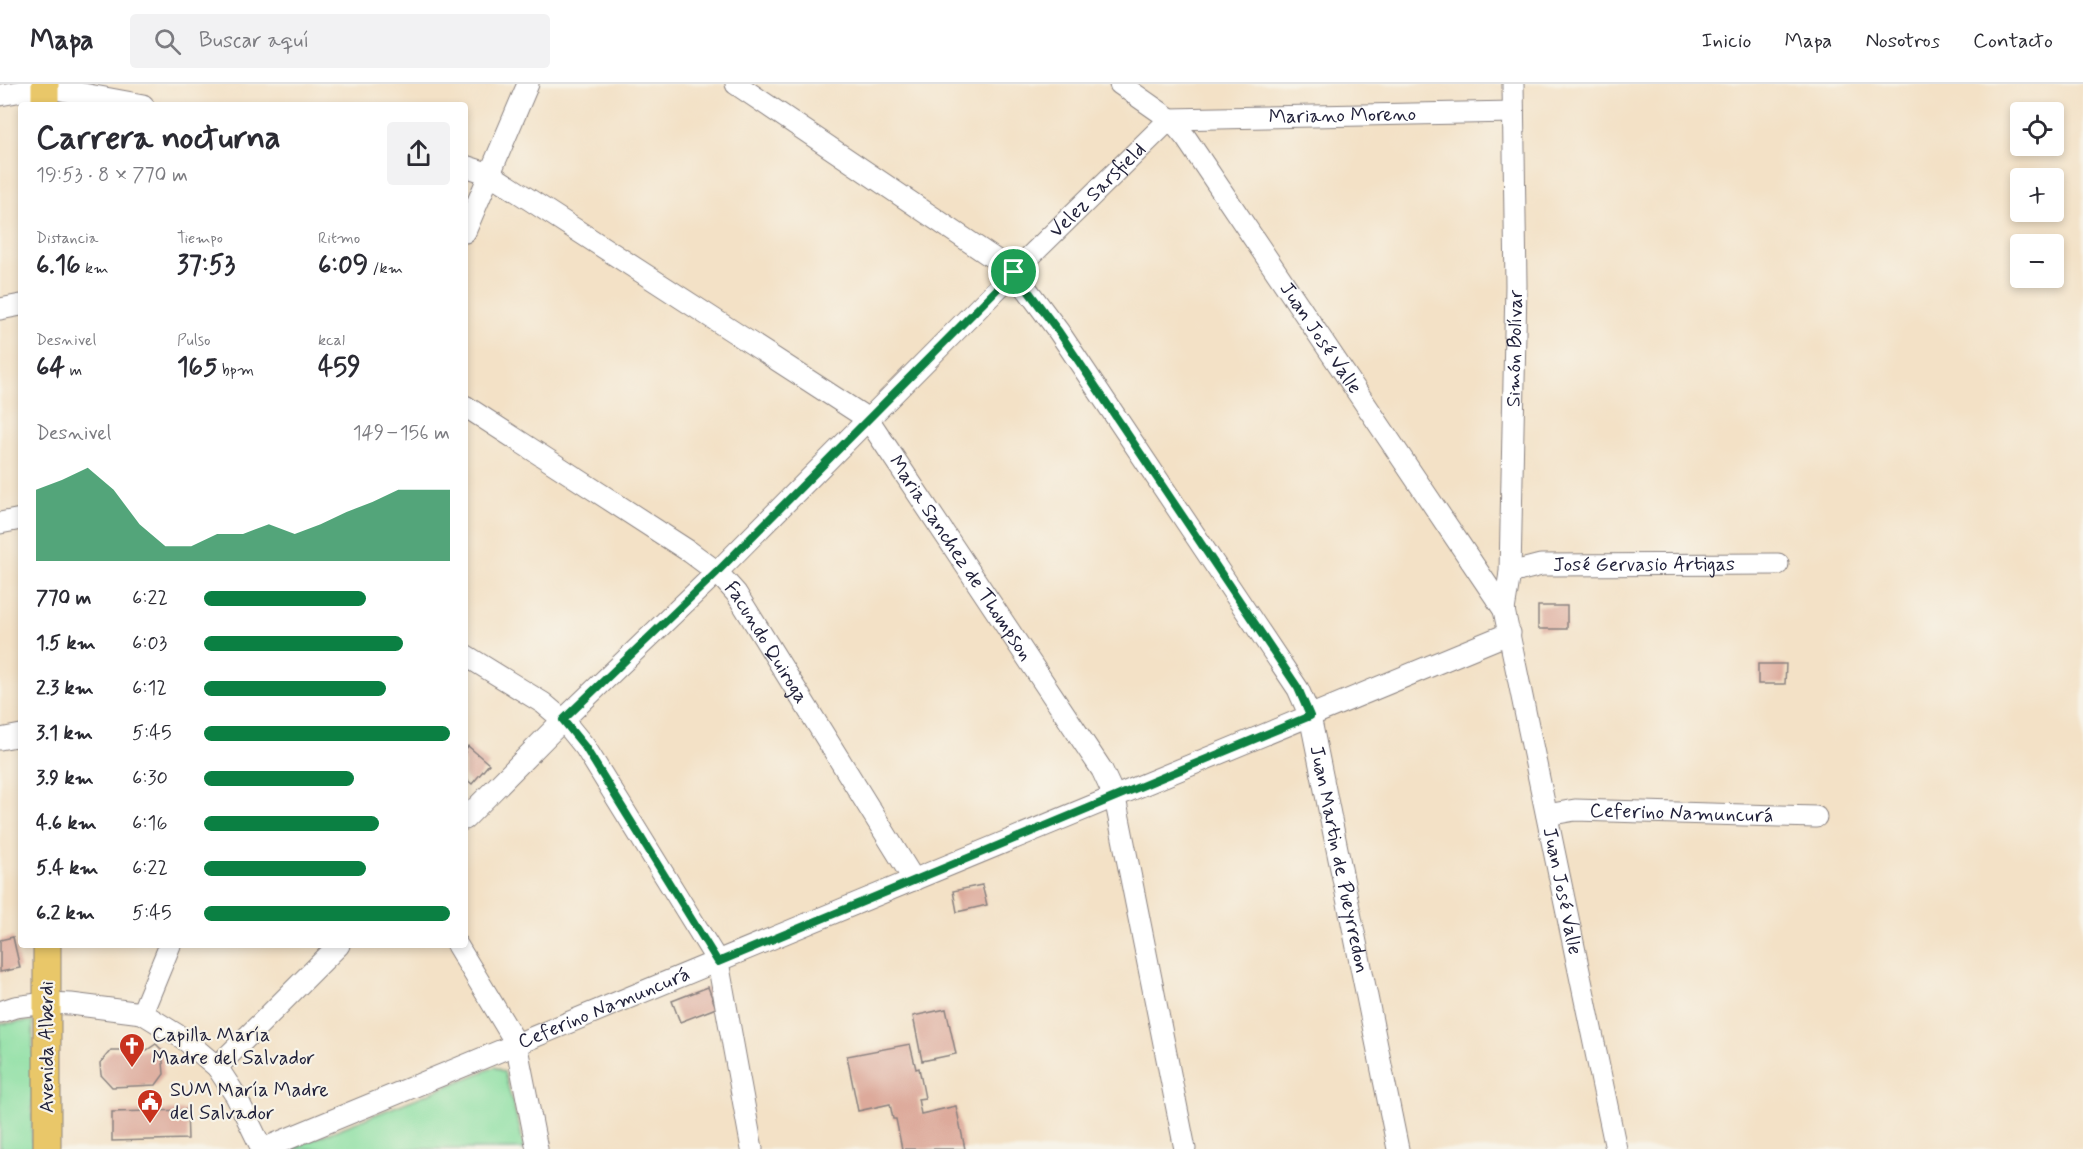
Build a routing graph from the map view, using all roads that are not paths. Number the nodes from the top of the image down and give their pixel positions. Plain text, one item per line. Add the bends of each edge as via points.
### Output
1 (528, 84) edge
2 (736, 84) edge
3 (1120, 84) edge
4 (1513, 84) edge
5 (45, 92) edge
6 (0, 95) edge
7 (120, 102) edge
8 (1513, 112) junction
9 (1170, 119) junction
10 (468, 167) edge
11 (490, 174) junction
12 (468, 225) edge
13 (1014, 272) junction
14 (18, 306) edge
15 (0, 309) edge
16 (468, 408) edge
17 (868, 419) junction
18 (18, 520) edge
19 (0, 523) edge
20 (1778, 564) dead end
21 (717, 572) junction
22 (1510, 573) junction
23 (1504, 610) junction
24 (1510, 633) junction
25 (468, 657) edge
26 (1310, 716) junction
27 (563, 720) junction
28 (18, 736) edge
29 (0, 739) edge
30 (1115, 798) junction
31 (1547, 815) junction
32 (468, 816) edge
33 (1816, 817) dead end
34 (914, 880) junction
35 (47, 948) edge
36 (169, 948) edge
37 (336, 948) edge
38 (459, 948) edge
39 (718, 962) junction
40 (46, 1003) junction
41 (0, 1012) edge
42 (142, 1012) junction
43 (516, 1043) junction
44 (217, 1067) junction
45 (48, 1149) edge
46 (263, 1149) edge
47 (537, 1149) edge
48 (752, 1149) edge
49 (1185, 1149) edge
50 (1398, 1149) edge
51 (1616, 1149) edge

1 - 11 street
2 - 13 street, Juan Martin de Pueyrredon
3 - 9 street, Juan José Valle
4 - 8 street, Simón Bolívar
5 - 6 street
5 - 7 street
8 - 9 street, Mariano Moreno
8 - 22 street, Simón Bolívar via 1516,285
9 - 13 street, Velez Sarsfield
9 - 23 street, Juan José Valle
10 - 11 street, Maria Sanchez de Thompson
11 - 12 street
11 - 17 street, Maria Sanchez de Thompson
13 - 17 street, Velez Sarsfield
13 - 26 street, Juan Martin de Pueyrredon via 1059,332 1298,688
14 - 15 street
16 - 21 street, Facundo Quiroga
17 - 21 street, Velez Sarsfield
17 - 30 street, Maria Sanchez de Thompson via 1102,770
18 - 19 street
20 - 22 street, José Gervasio Artigas via 1541,565
21 - 27 street, Velez Sarsfield
21 - 34 street, Facundo Quiroga via 736,593
22 - 23 street, Simón Bolívar
23 - 24 street, Juan José Valle
24 - 26 street, Ceferino Namuncurá
24 - 31 street, Juan José Valle
25 - 27 street via 543,703
26 - 30 street, Ceferino Namuncurá
26 - 50 street, Juan Martin de Pueyrredon
27 - 32 street, Velez Sarsfield
27 - 39 street via 585,747
28 - 29 street
30 - 34 street, Ceferino Namuncurá
30 - 49 street, Maria Sanchez de Thompson
31 - 33 street, Ceferino Namuncurá via 1575,810
31 - 51 street, Juan José Valle
34 - 39 street, Ceferino Namuncurá
35 - 40 main road, Avenida Alberdi
36 - 42 street
37 - 44 street
38 - 43 street
39 - 43 street, Ceferino Namuncurá
39 - 48 street
40 - 41 street via 15,1006
40 - 42 street
40 - 45 main road, Avenida Alberdi
42 - 44 street via 184,1039
43 - 46 street, Ceferino Namuncurá
43 - 47 street
44 - 46 street via 237,1096

